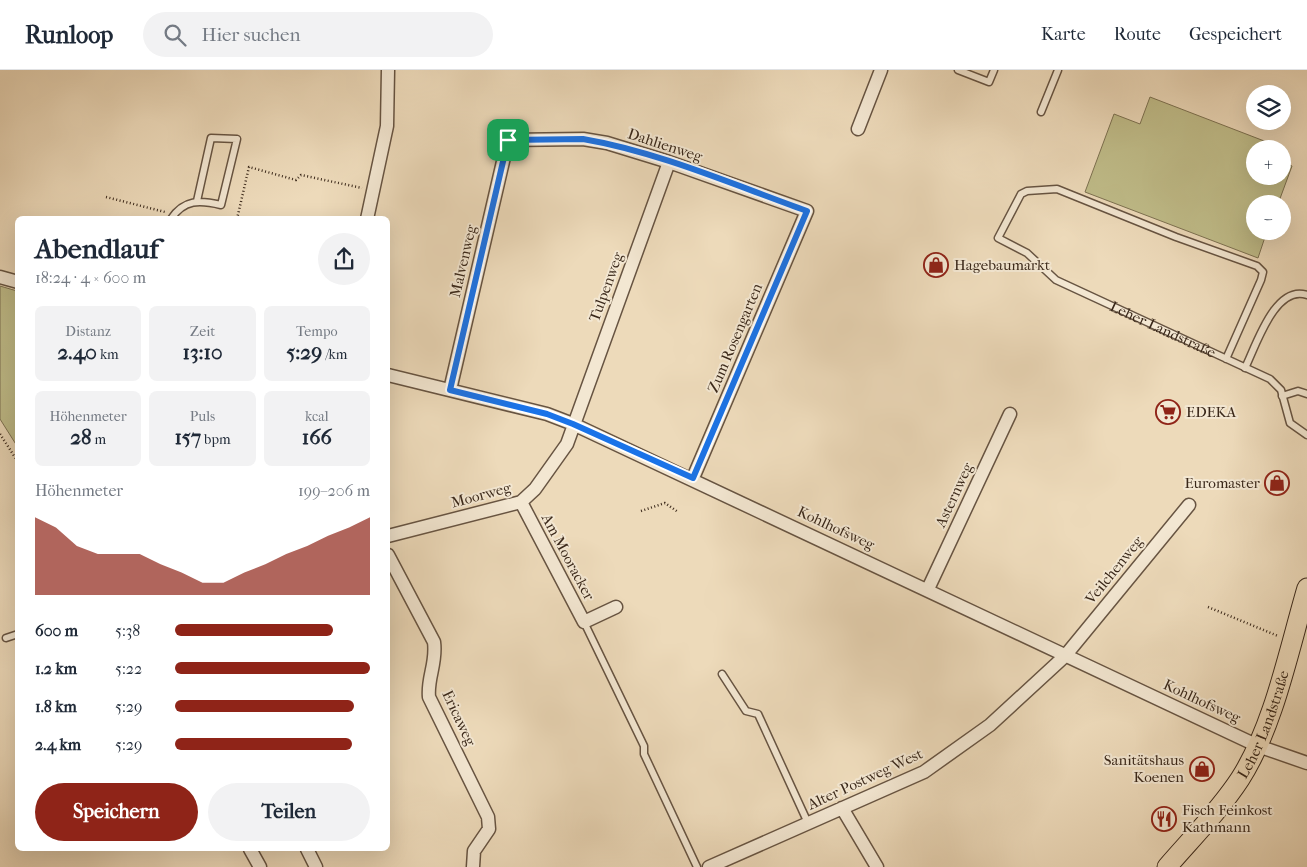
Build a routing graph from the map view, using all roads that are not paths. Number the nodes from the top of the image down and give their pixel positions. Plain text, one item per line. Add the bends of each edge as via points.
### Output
1 (388, 70) edge
2 (881, 70) edge
3 (958, 70) edge
4 (994, 70) edge
5 (1058, 70) edge
6 (1041, 112) dead end
7 (858, 129) dead end
8 (508, 140) joint
9 (669, 162) junction
10 (197, 202) junction
11 (807, 211) joint
12 (173, 216) edge
13 (368, 216) edge
14 (0, 277) edge
15 (15, 281) edge
16 (1307, 294) edge
17 (1226, 359) junction
18 (1246, 368) junction
19 (390, 375) edge
20 (450, 390) junction
21 (1307, 394) edge
22 (1282, 396) junction
23 (1010, 414) dead end
24 (573, 424) junction
25 (1307, 435) edge
26 (693, 478) junction
27 (521, 502) junction
28 (1189, 505) dead end
29 (390, 535) edge
30 (390, 559) edge
31 (1307, 588) edge
32 (928, 590) junction
33 (616, 607) dead end
34 (584, 622) junction
35 (15, 635) edge
36 (6, 638) dead end
37 (1065, 656) junction
38 (722, 674) dead end
39 (1258, 746) junction
40 (1307, 763) edge
41 (842, 808) junction
42 (808, 823) junction
43 (251, 851) edge
44 (308, 851) edge
45 (260, 867) edge
46 (316, 867) edge
47 (473, 867) edge
48 (697, 867) edge
49 (709, 867) edge
50 (877, 867) edge
51 (1167, 867) edge

1 - 13 street via 387,126
2 - 7 street
3 - 4 lane via 989,82
5 - 6 lane
8 - 9 street, Dahlienweg via 583,139
8 - 20 street, Malvenweg
9 - 11 street, Dahlienweg
9 - 24 street, Tulpenweg
10 - 10 lane via 221,205 237,139 211,138
10 - 12 lane via 184,205
11 - 26 street, Zum Rosengarten
14 - 15 street
16 - 18 lane via 1288,296 1276,306
17 - 17 lane, Leher Landstraße via 1056,280 1027,253 998,238 1021,194 1057,189 1257,266 1262,272 1262,280
17 - 18 lane, Leher Landstraße
18 - 22 lane, Leher Landstraße via 1270,379 1281,390
19 - 20 street, Kohlhofsweg
20 - 24 street, Kohlhofsweg via 547,414
21 - 22 lane via 1298,391
22 - 25 lane, Leher Landstraße via 1290,424
23 - 32 street, Asternweg
24 - 26 street, Kohlhofsweg
24 - 27 street, Moorweg via 567,444 535,489
26 - 32 street, Kohlhofsweg
27 - 29 street, Moorweg
27 - 34 street, Am Mooracker
28 - 37 street, Veilchenweg
30 - 47 street, Ericaweg via 434,642 436,656 428,687 429,698 488,817 489,829 474,851
31 - 39 main road, Leher Landstraße
32 - 37 street, Kohlhofsweg
33 - 34 street, Am Mooracker
34 - 48 lane via 644,746 644,754
35 - 36 lane
37 - 39 street, Kohlhofsweg
37 - 41 street, Alter Postweg West via 990,725 924,772
38 - 42 lane via 746,711 758,714
39 - 40 street, Kohlhofsweg
39 - 51 main road, Leher Landstraße via 1215,812
41 - 42 street, Alter Postweg West
41 - 50 street
42 - 49 street, Alter Postweg West
43 - 45 street
44 - 46 street

